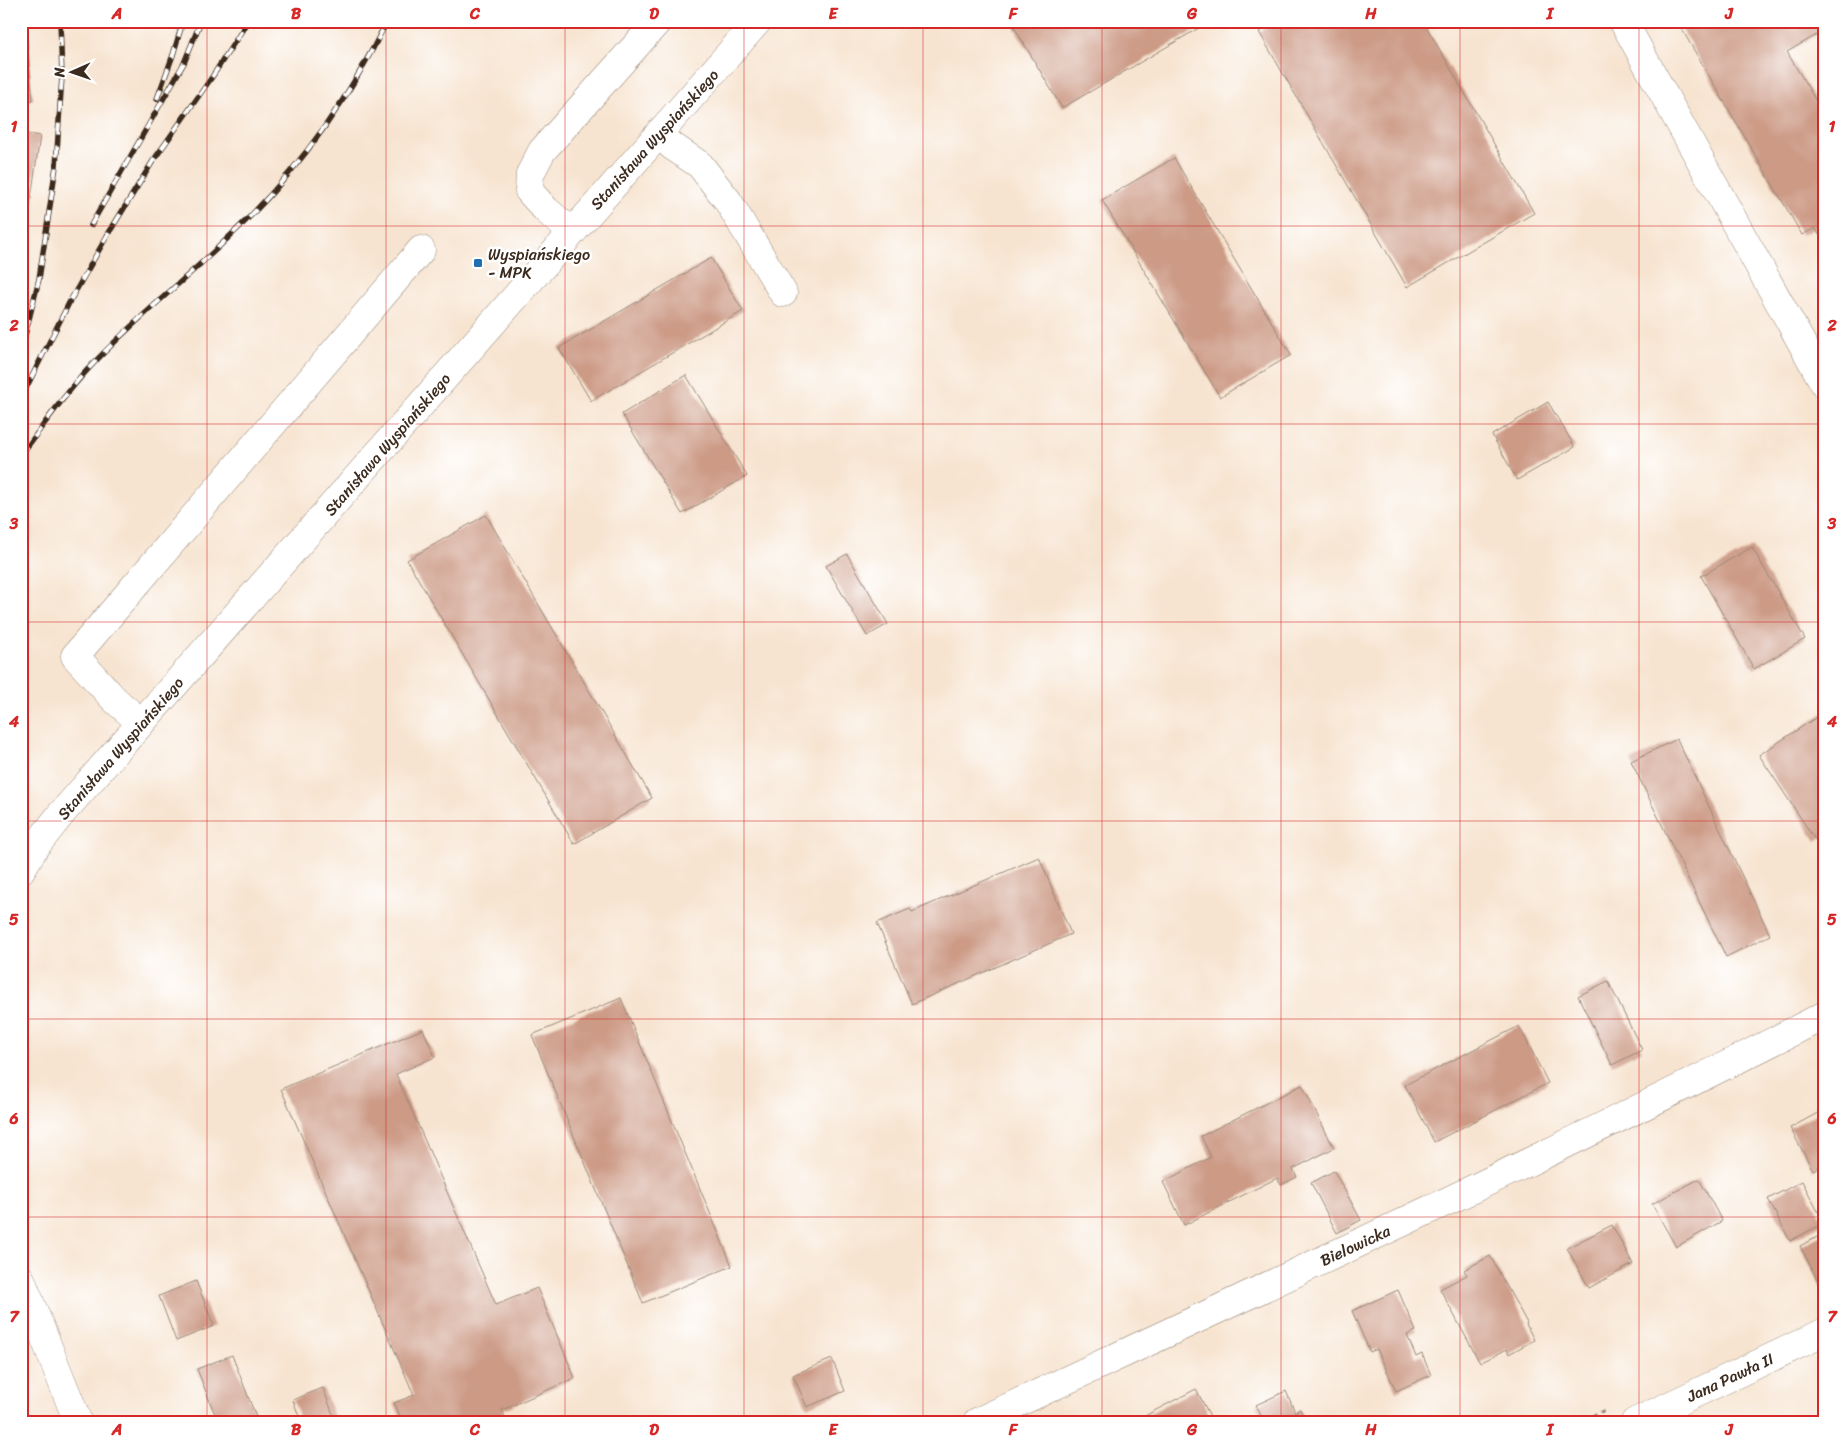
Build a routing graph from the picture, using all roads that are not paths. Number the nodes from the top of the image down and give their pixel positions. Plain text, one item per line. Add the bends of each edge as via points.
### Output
1 (658, 21) edge
2 (758, 21) edge
3 (1623, 21) edge
4 (659, 134) junction
5 (572, 232) junction
6 (421, 250) dead end
7 (783, 293) dead end
8 (1825, 385) edge
9 (141, 723) junction
10 (21, 870) edge
11 (1825, 1015) edge
12 (21, 1279) edge
13 (1825, 1332) edge
14 (71, 1420) edge
15 (977, 1422) edge
16 (1635, 1422) edge

1 - 5 street via 542,151 530,174 529,190
2 - 4 street, Stanisława Wyspiańskiego
3 - 8 street
4 - 5 street, Stanisława Wyspiańskiego
4 - 7 street via 700,165 728,201
5 - 9 street, Stanisława Wyspiańskiego
6 - 9 street via 75,656
9 - 10 street, Stanisława Wyspiańskiego via 62,813
11 - 15 street, Bielowicka via 1397,1225
12 - 14 street
13 - 16 street, Jana Pawła II

